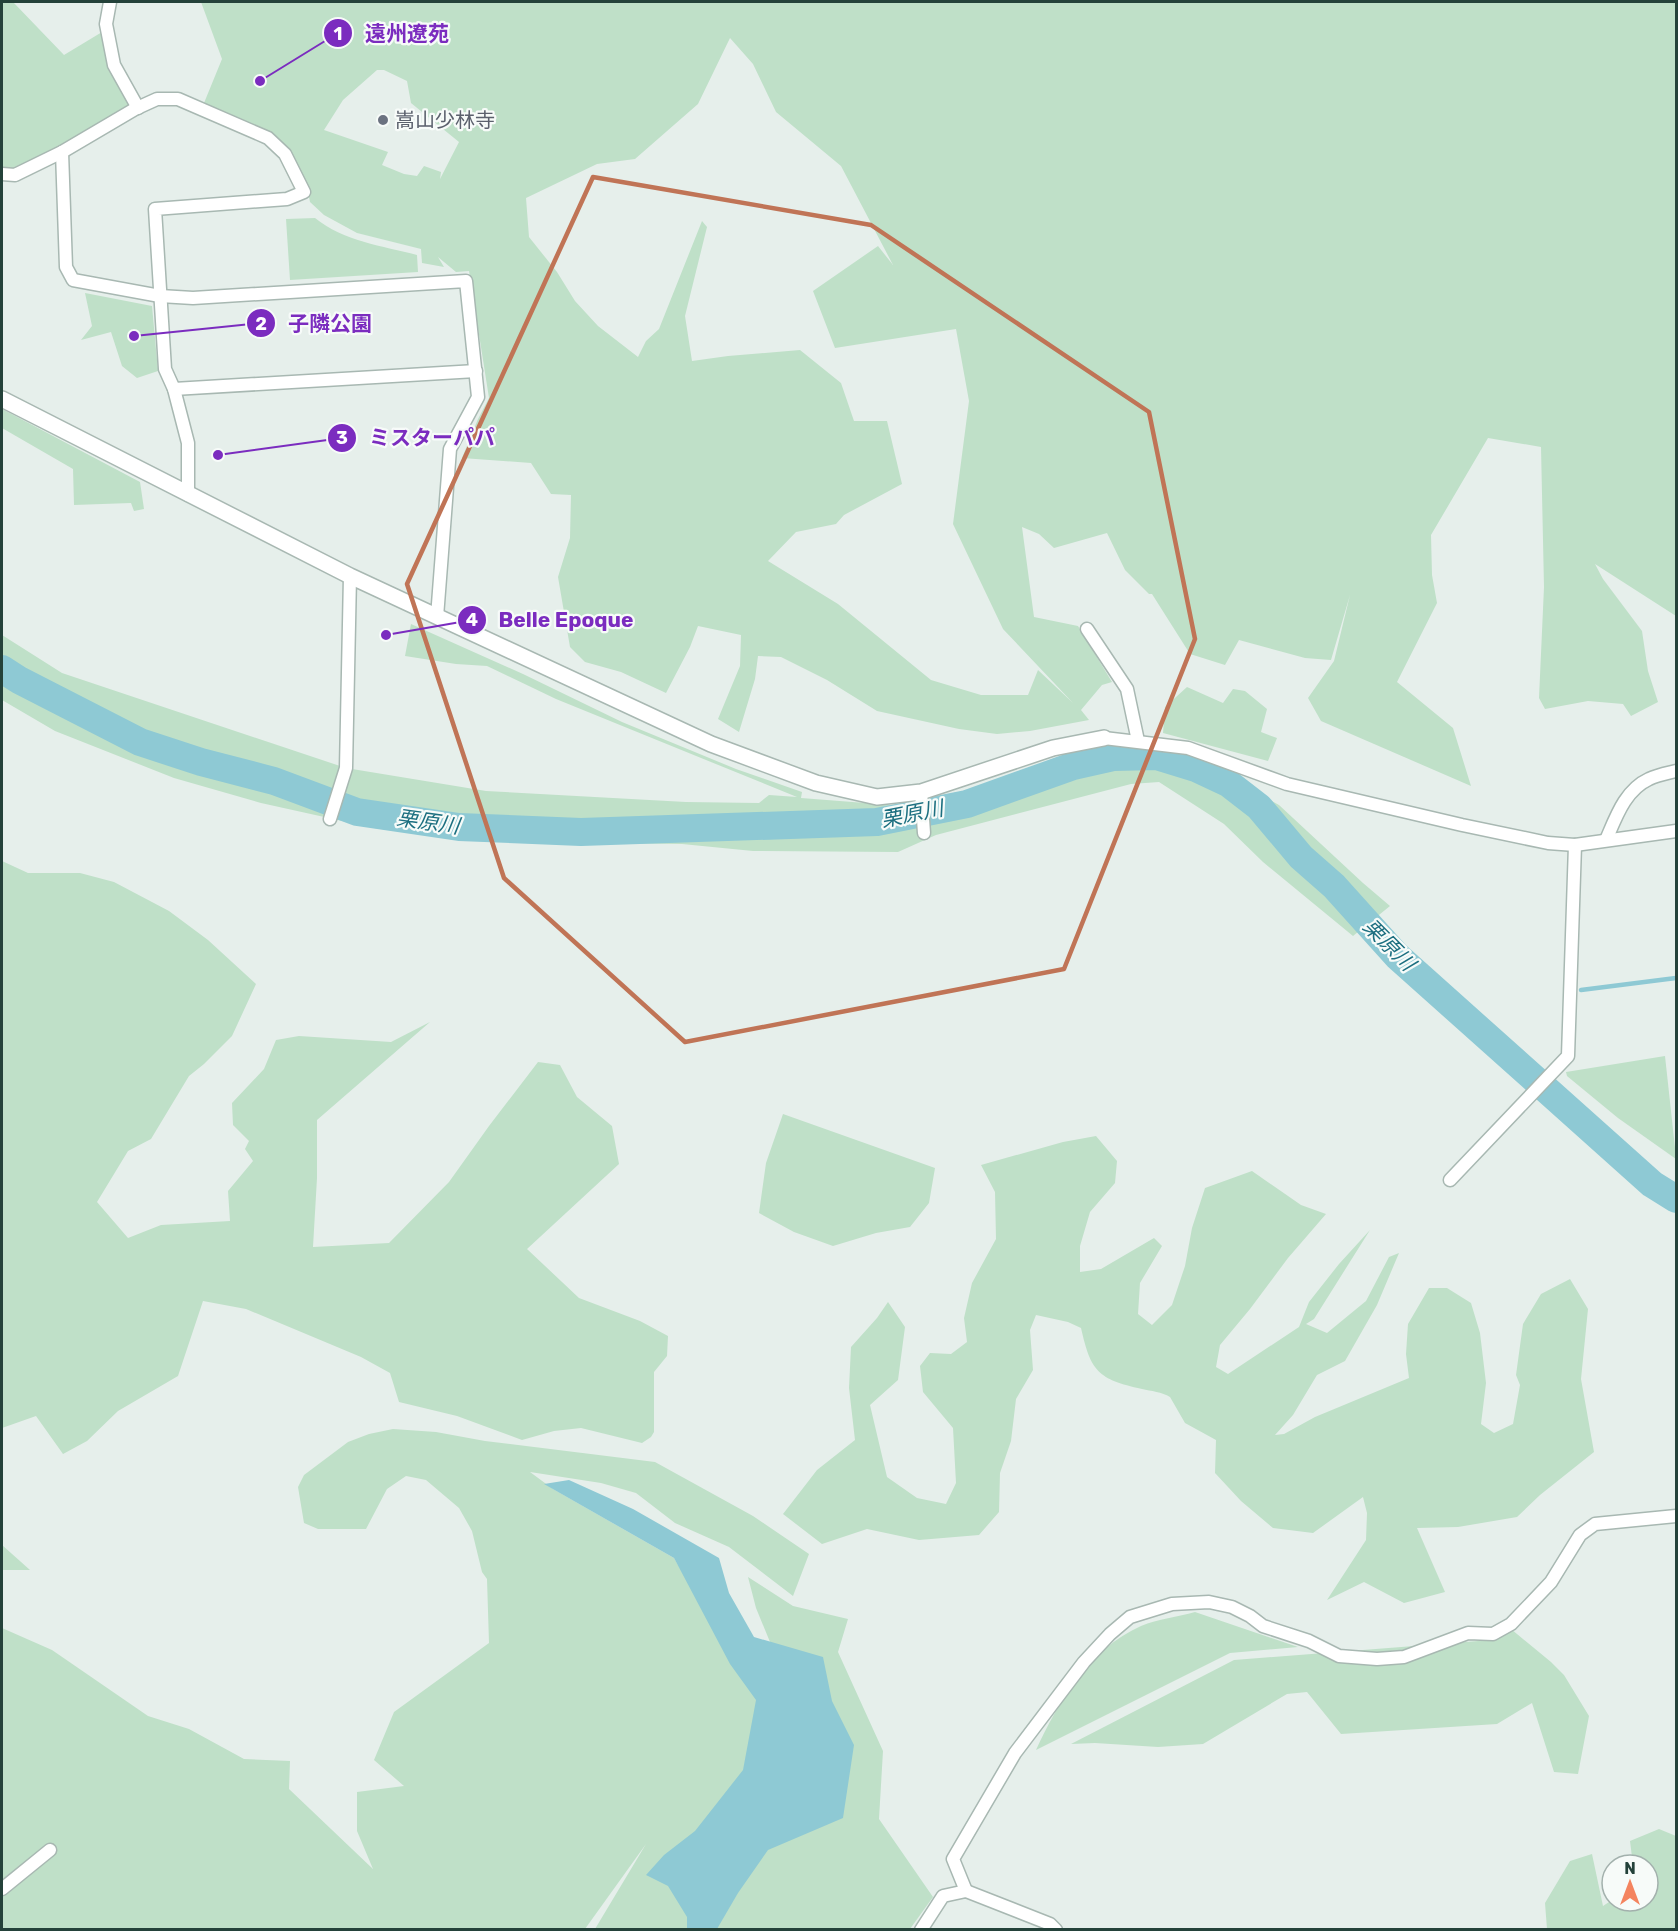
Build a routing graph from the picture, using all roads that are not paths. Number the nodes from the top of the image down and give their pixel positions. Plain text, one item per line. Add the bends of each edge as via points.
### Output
1 (110, 2) edge
2 (138, 108) junction
3 (62, 152) junction
4 (2, 174) edge
5 (160, 296) junction
6 (476, 371) junction
7 (174, 389) junction
8 (2, 399) edge
9 (188, 495) junction
10 (350, 576) junction
11 (437, 617) junction
12 (1087, 629) dead end
13 (1104, 738) joint
14 (1138, 741) junction
15 (1677, 771) edge
16 (921, 798) junction
17 (330, 819) dead end
18 (1677, 831) edge
19 (924, 833) dead end
20 (1606, 840) junction
21 (1575, 845) junction
22 (1450, 1180) dead end
23 (1677, 1516) edge
24 (50, 1850) dead end
25 (2, 1889) edge
26 (966, 1891) junction
27 (921, 1929) edge
28 (1056, 1929) edge

1 - 2 street via 107,27 114,65
2 - 3 street
2 - 5 street via 157,99 177,99 268,138 285,154 304,192 287,199 155,209
3 - 4 street via 15,175
3 - 5 street via 66,267 73,280
5 - 6 street via 193,298 466,281
5 - 7 street via 165,369
6 - 7 street
6 - 11 street via 478,397 450,449
7 - 9 street via 188,443
8 - 9 street
9 - 10 street
10 - 11 street
10 - 17 street via 346,768
11 - 16 street via 711,744 816,783 877,797
12 - 14 street via 1126,689
13 - 14 street
13 - 16 street via 1053,748
14 - 21 street via 1188,748 1287,784 1438,820
15 - 20 street via 1647,779 1627,797
16 - 19 street
18 - 20 street
20 - 21 street
21 - 22 street via 1568,1056
23 - 26 street via 1595,1524 1580,1535 1551,1582 1511,1624 1493,1634 1468,1633 1404,1657 1339,1656 1263,1626 1232,1607 1209,1602 1172,1604 1130,1617 1084,1662 1015,1754 953,1859
24 - 25 street
26 - 27 street via 943,1896
26 - 28 street

